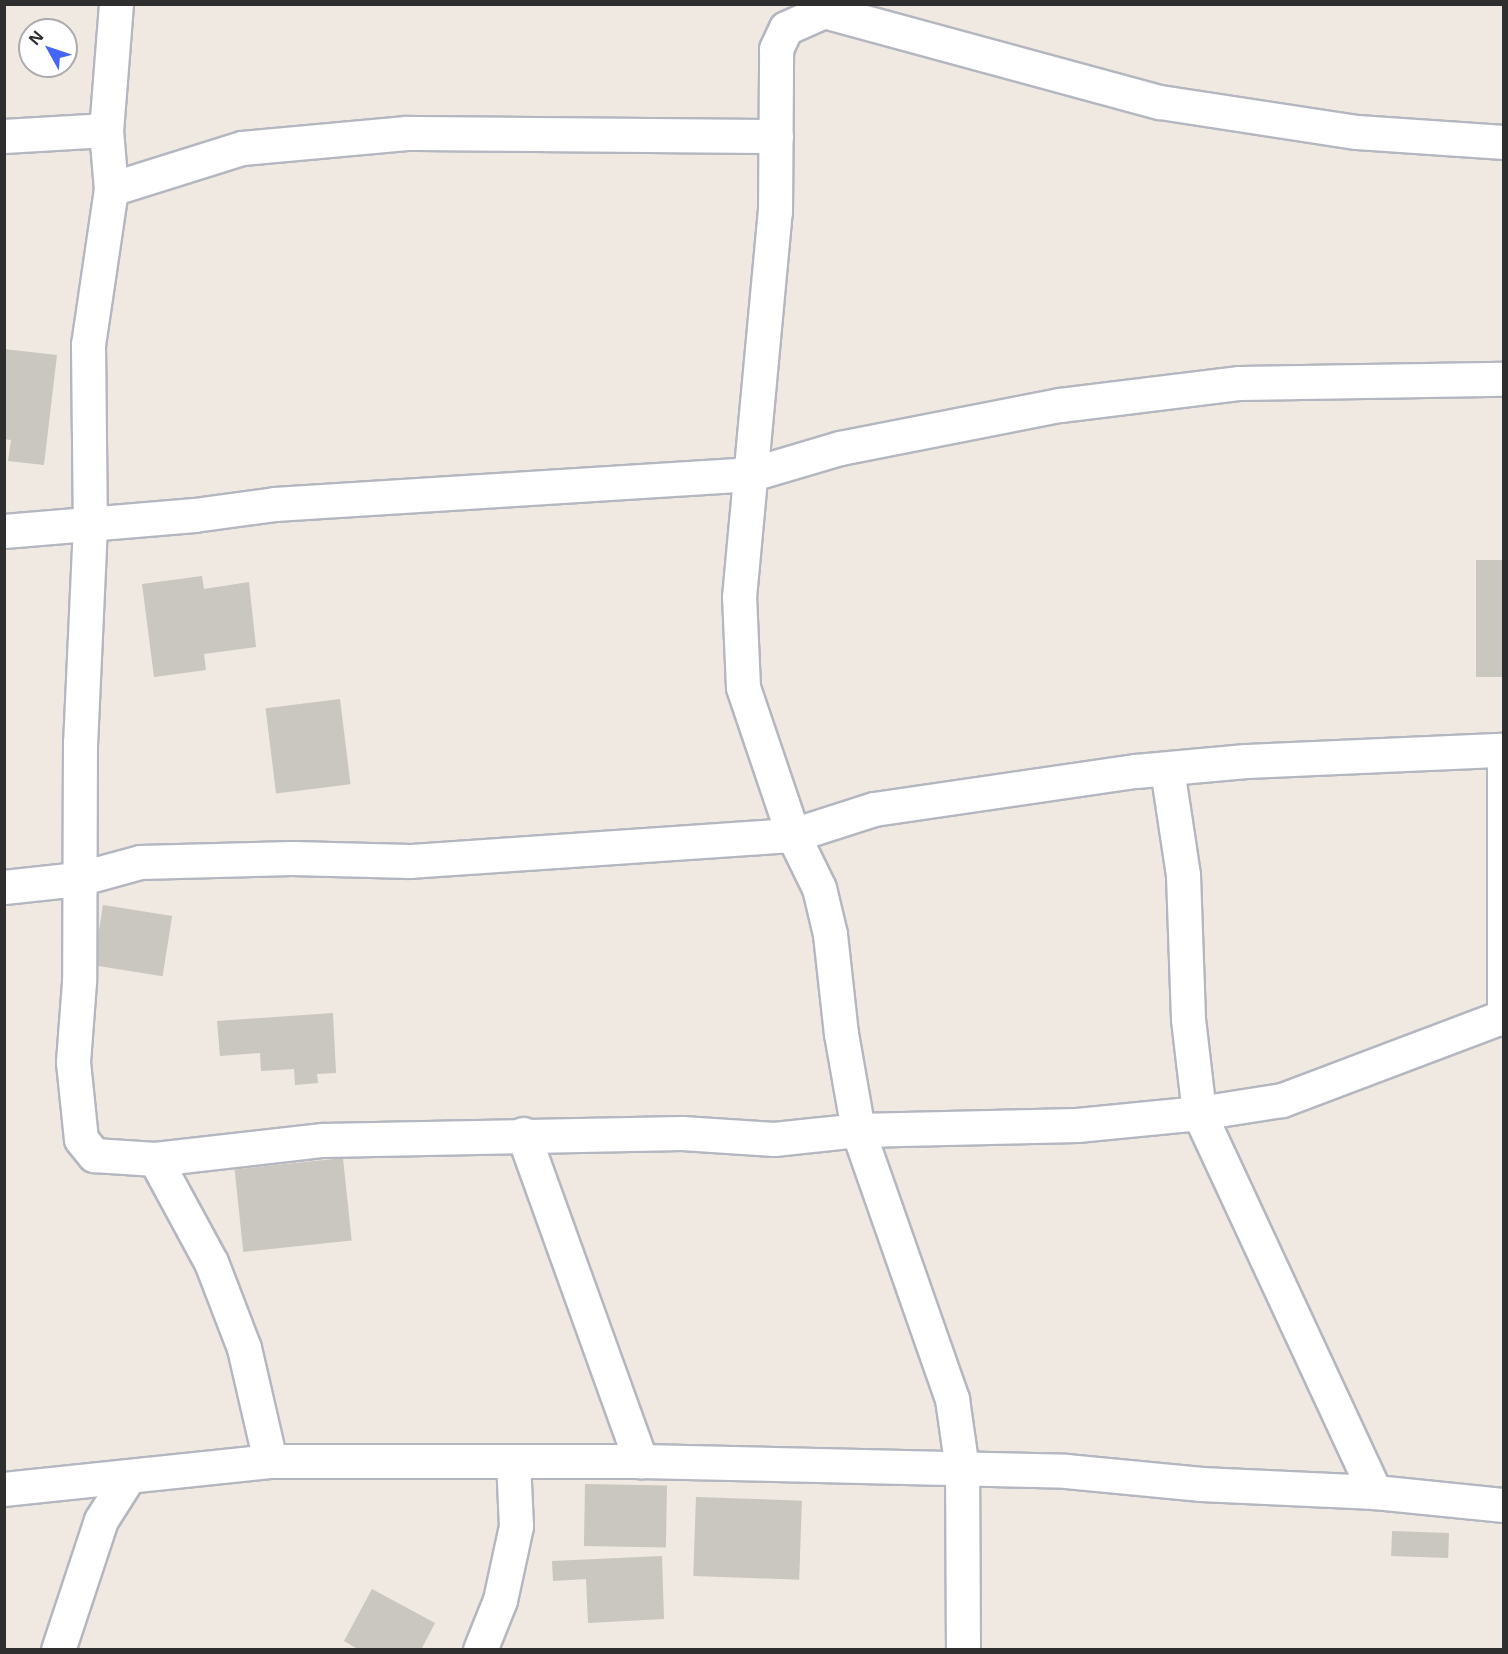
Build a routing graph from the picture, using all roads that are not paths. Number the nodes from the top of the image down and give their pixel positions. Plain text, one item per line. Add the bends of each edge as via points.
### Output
1 (116, 4) edge
2 (106, 130) junction
3 (4, 136) edge
4 (776, 136) junction
5 (1503, 142) edge
6 (111, 189) junction
7 (1503, 378) edge
8 (752, 474) junction
9 (90, 525) junction
10 (4, 531) edge
11 (1503, 750) edge
12 (1167, 769) junction
13 (793, 835) junction
14 (78, 879) junction
15 (4, 887) edge
16 (1503, 1017) edge
17 (1199, 1113) junction
18 (858, 1130) junction
19 (523, 1134) junction
20 (155, 1159) junction
21 (270, 1461) junction
22 (513, 1461) junction
23 (641, 1461) junction
24 (962, 1469) junction
25 (127, 1479) junction
26 (4, 1489) edge
27 (1376, 1492) junction
28 (1503, 1504) edge
29 (58, 1650) edge
30 (480, 1650) edge
31 (963, 1650) edge

1 - 2 street
2 - 3 street
2 - 6 street
4 - 5 street via 776,49 786,28 824,11 1160,102 1357,132
4 - 6 street via 406,133 242,148
4 - 8 street via 775,212
6 - 9 street via 88,344
7 - 8 street via 1240,383 1060,405 840,448
8 - 9 street via 275,504
8 - 13 street via 738,597 743,687
9 - 10 street
9 - 14 street
11 - 12 street via 1246,761
11 - 16 street
12 - 13 street via 874,809
12 - 17 street via 1183,875 1188,1019
13 - 14 street via 410,861 281,858 140,862
13 - 18 street via 819,888 830,934 841,1034
14 - 15 street
14 - 20 street via 79,982 73,1062 81,1139 94,1155
16 - 17 street via 1282,1100
17 - 18 street via 1077,1125
17 - 27 street
18 - 19 street via 774,1139 682,1133
18 - 24 street via 952,1399
19 - 20 street via 322,1140
19 - 23 street
20 - 21 street via 215,1272 244,1348
21 - 22 street
21 - 25 street
22 - 23 street
22 - 30 street via 516,1526 500,1600
23 - 24 street
24 - 27 street via 1066,1471 1201,1484
24 - 31 street
25 - 26 street
25 - 29 street via 101,1520
27 - 28 street

